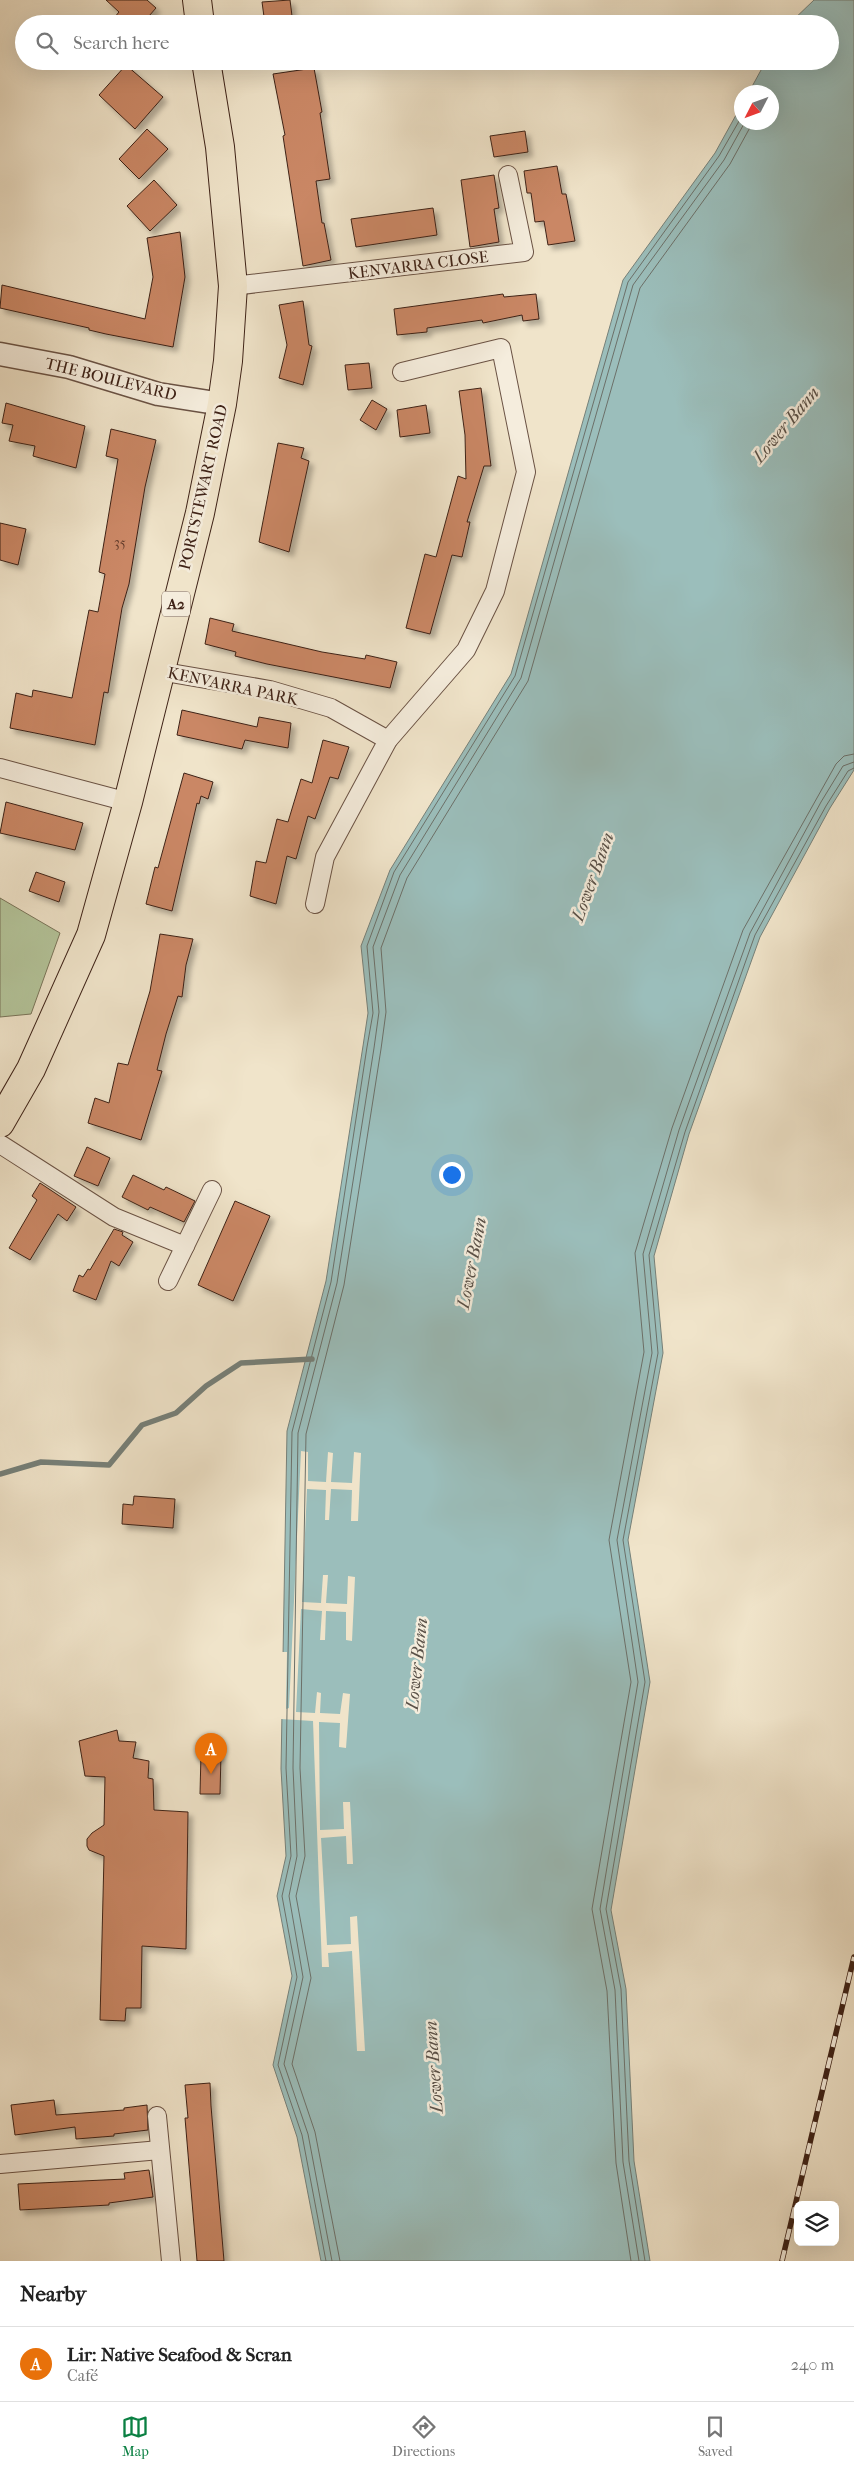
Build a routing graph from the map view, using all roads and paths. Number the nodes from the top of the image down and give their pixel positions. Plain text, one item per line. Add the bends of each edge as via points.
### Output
1 (196, 0) edge
2 (198, 15) edge
3 (207, 70) edge
4 (508, 174) dead end
5 (233, 286) junction
6 (0, 354) edge
7 (402, 372) dead end
8 (222, 404) junction
9 (159, 671) junction
10 (388, 740) junction
11 (0, 768) edge
12 (128, 802) junction
13 (315, 904) dead end
14 (0, 1123) edge
15 (0, 1144) edge
16 (212, 1190) dead end
17 (185, 1246) junction
18 (168, 1281) dead end
19 (157, 2116) dead end
20 (160, 2150) junction
21 (0, 2164) edge
22 (171, 2261) edge

1 - 2 main road
3 - 5 main road, PORTSTEWART ROAD / A2 via 220,147
4 - 5 street, KENVARRA CLOSE via 524,252
5 - 8 main road, PORTSTEWART ROAD / A2
6 - 8 street, THE BOULEVARD via 69,367 158,394
7 - 10 street via 501,348 526,472 495,591 466,650
8 - 9 main road, PORTSTEWART ROAD / A2 via 200,513
9 - 10 street, KENVARRA PARK via 270,690 331,708
9 - 12 main road, PORTSTEWART ROAD / A2
10 - 13 street via 325,857
11 - 12 street
12 - 14 main road, PORTSTEWART ROAD / A2 via 91,935 31,1069
15 - 17 street via 114,1217
16 - 17 street
17 - 18 street
19 - 20 street
20 - 21 street
20 - 22 street

